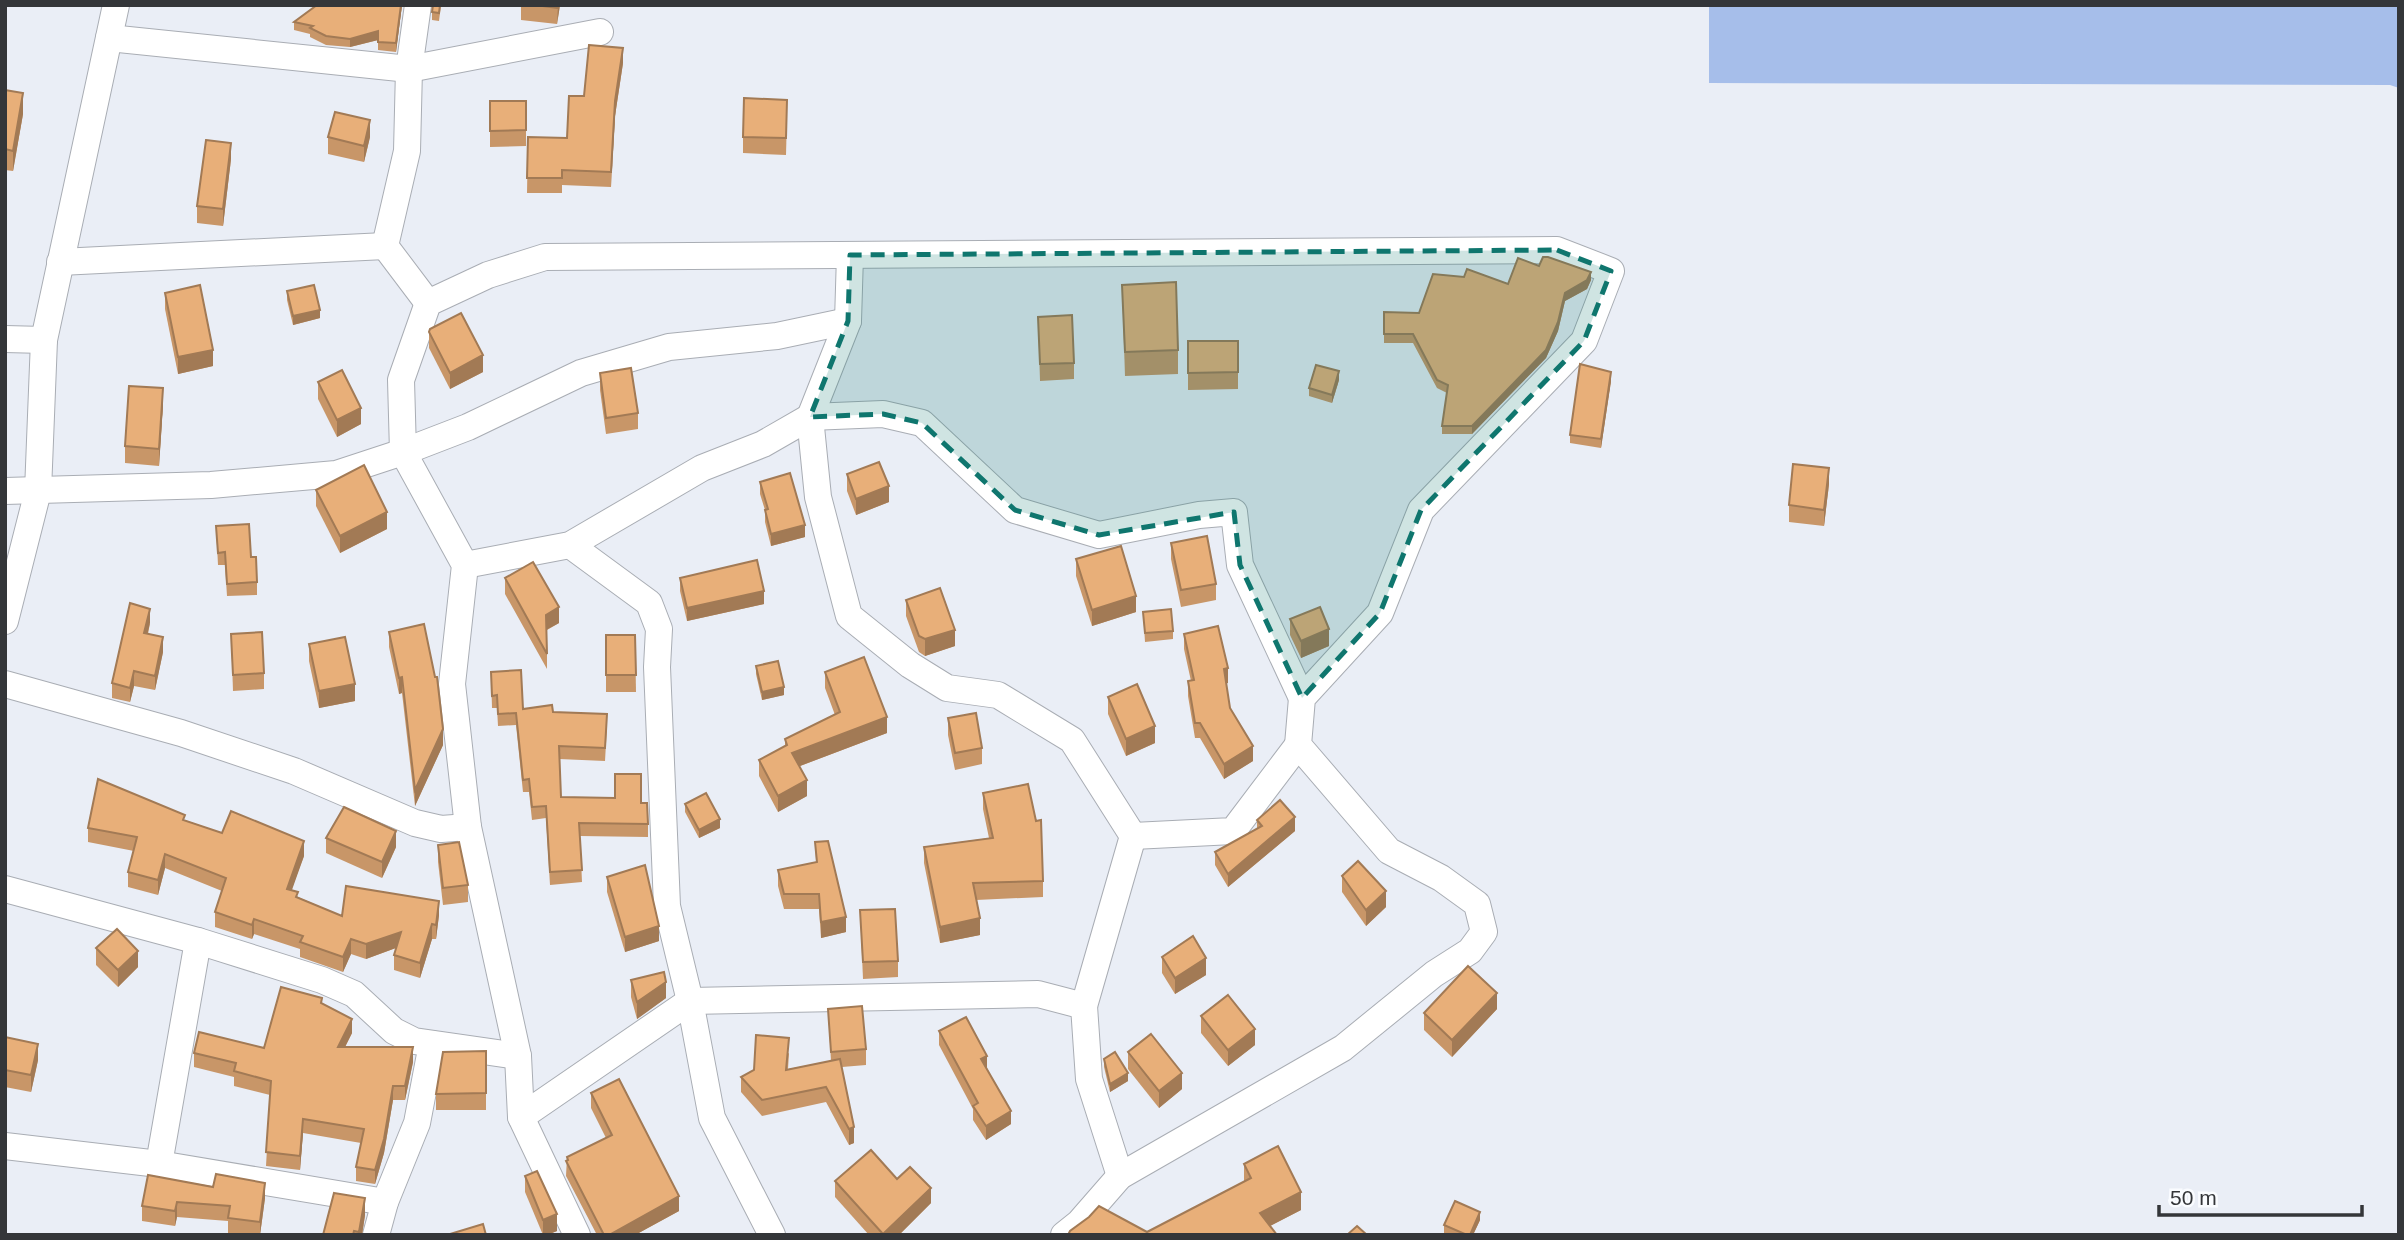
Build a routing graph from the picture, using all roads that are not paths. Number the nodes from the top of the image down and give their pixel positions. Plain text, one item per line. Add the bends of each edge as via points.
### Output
1 (116, 5) edge
2 (418, 5) edge
3 (600, 32) dead end
4 (109, 38) junction
5 (409, 69) junction
6 (385, 246) junction
7 (850, 255) junction
8 (60, 262) junction
9 (428, 303) junction
10 (848, 321) junction
11 (5, 339) edge
12 (44, 341) junction
13 (810, 417) junction
14 (403, 452) junction
15 (5, 491) edge
16 (38, 491) junction
17 (570, 545) junction
18 (465, 565) junction
19 (5, 621) edge
20 (5, 684) edge
21 (1302, 698) junction
22 (1298, 745) junction
23 (468, 827) junction
24 (1133, 836) junction
25 (5, 889) edge
26 (198, 941) junction
27 (690, 1001) junction
28 (1084, 1006) junction
29 (432, 1044) junction
30 (518, 1056) junction
31 (520, 1117) junction
32 (5, 1146) edge
33 (159, 1164) junction
34 (1120, 1176) junction
35 (385, 1202) junction
36 (376, 1235) edge
37 (577, 1235) edge
38 (772, 1235) edge
39 (1064, 1235) edge

1 - 4 street
2 - 5 street
3 - 5 street
4 - 5 street
4 - 8 street
5 - 6 street via 407,150
6 - 8 street
6 - 9 street
7 - 9 street via 545,257 488,275
7 - 10 street
7 - 21 street via 1557,250 1611,271 1584,341 1421,510 1380,613
8 - 12 street
9 - 14 street via 401,380
10 - 13 street
10 - 14 street via 777,336 669,347 581,373 468,427
11 - 12 street
12 - 16 street
13 - 17 street via 702,468
13 - 21 street via 883,414 922,423 1015,510 1099,535 1234,512 1240,565
13 - 24 street via 818,497 849,616 947,688 998,695 1072,740
14 - 16 street via 336,474 211,485
14 - 18 street
15 - 16 street
16 - 19 street
17 - 18 street
17 - 27 street via 649,603 659,629 667,906
18 - 23 street via 452,684
20 - 23 street via 181,733 295,771 415,823
21 - 22 street
22 - 24 street via 1233,831
22 - 34 street via 1389,851 1441,878 1477,904 1484,932 1470,951 1434,974 1343,1048
23 - 30 street
24 - 28 street
25 - 26 street
26 - 29 street via 322,980 354,995 394,1031
26 - 33 street
27 - 28 street via 1038,994
27 - 31 street
27 - 38 street via 712,1118
28 - 34 street via 1089,1079
29 - 30 street
29 - 35 street via 417,1123
30 - 31 street
31 - 37 street
32 - 33 street
33 - 35 street
34 - 39 street
35 - 36 street

